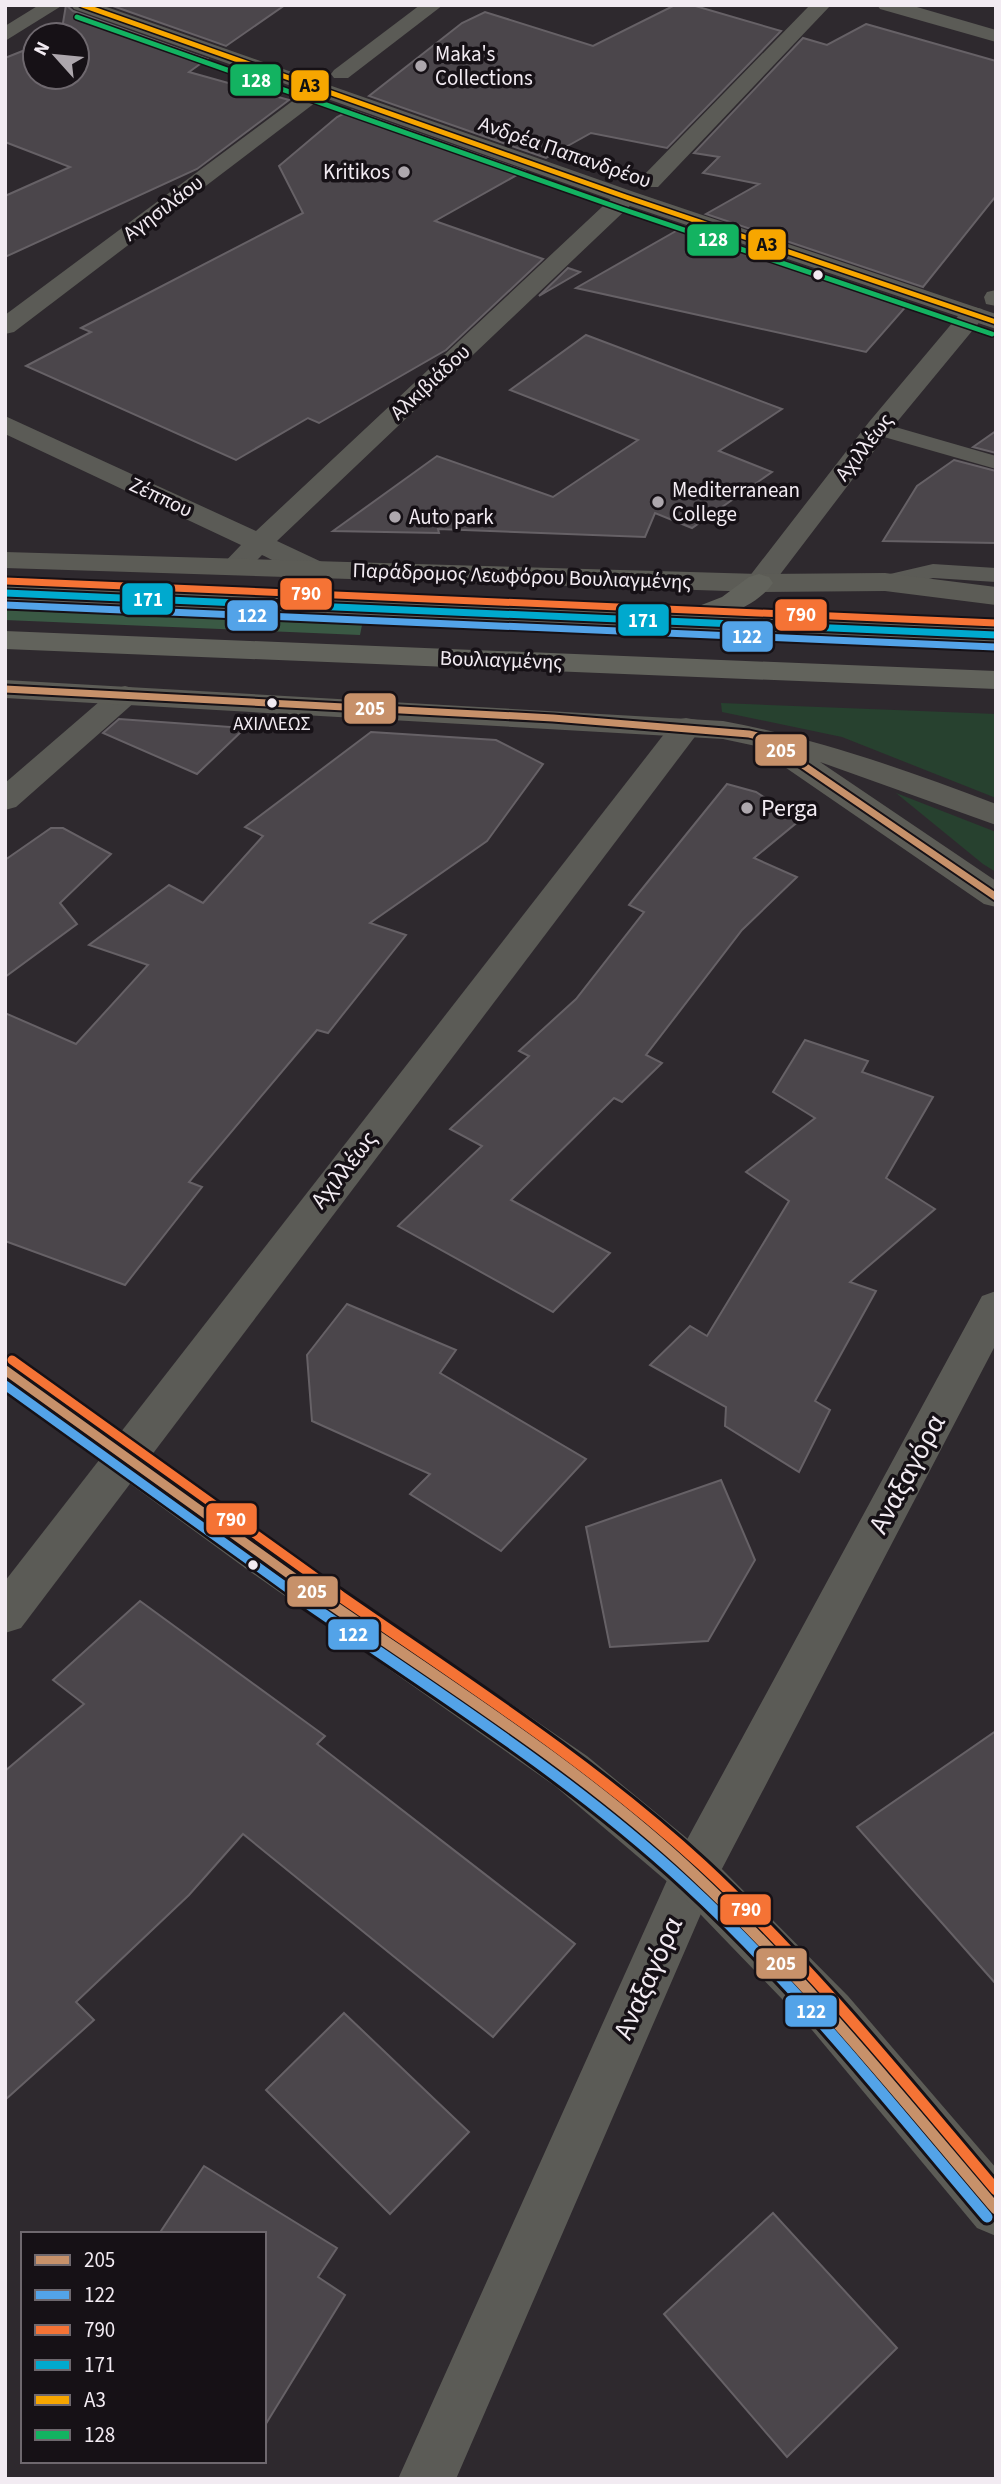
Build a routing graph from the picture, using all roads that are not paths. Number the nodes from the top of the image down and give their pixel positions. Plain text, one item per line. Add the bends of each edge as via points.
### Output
1 (53, 5) edge
2 (81, 5) edge
3 (134, 5) edge
4 (433, 5) edge
5 (821, 5) edge
6 (887, 5) edge
7 (5, 34) edge
8 (996, 36) edge
9 (341, 74) junction
10 (321, 89) junction
11 (431, 105) dead end
12 (650, 182) junction
13 (625, 185) junction
14 (676, 191) dead end
15 (995, 298) edge
16 (979, 309) edge
17 (5, 327) edge
18 (5, 425) edge
19 (878, 428) junction
20 (996, 463) edge
21 (259, 543) junction
22 (5, 561) edge
23 (234, 567) junction
24 (316, 570) junction
25 (996, 575) edge
26 (885, 582) junction
27 (759, 583) junction
28 (5, 593) edge
29 (996, 596) edge
30 (682, 622) junction
31 (996, 635) edge
32 (5, 640) edge
33 (996, 680) edge
34 (5, 689) edge
35 (125, 695) junction
36 (686, 727) junction
37 (762, 737) junction
38 (5, 800) edge
39 (996, 815) edge
40 (996, 897) edge
41 (996, 1306) edge
42 (5, 1370) edge
43 (124, 1457) junction
44 (5, 1615) edge
45 (694, 1874) junction
46 (996, 2209) edge
47 (427, 2479) edge

1 - 7 street
2 - 10 street, Ανδρέα Παπανδρέου
3 - 9 street
4 - 9 street
5 - 12 street
6 - 8 street
9 - 11 street
10 - 13 street, Ανδρέα Παπανδρέου
10 - 17 street, Αγησιλάου
12 - 13 street, Ανδρέα Παπανδρέου
12 - 14 street, Ανδρέα Παπανδρέου
13 - 16 street, Ανδρέα Παπανδρέου
13 - 21 street, Αλκιβιάδου
15 - 16 street, Ανδρέα Παπανδρέου
16 - 19 street, Αχιλλέως
18 - 21 street, Ζέππου
19 - 20 lane
19 - 27 street, Αχιλλέως
21 - 23 street, Αλκιβιάδου
21 - 24 street, Ζέππου
22 - 23 street, Παράδρομος Λεωφόρου Βουλιαγμένης
23 - 24 street, Παράδρομος Λεωφόρου Βουλιαγμένης
24 - 27 street, Παράδρομος Λεωφόρου Βουλιαγμένης
25 - 26 lane via 933,571
26 - 27 street, Παράδρομος Λεωφόρου Βουλιαγμένης
26 - 29 street, Παράδρομος Λεωφόρου Βουλιαγμένης
27 - 30 main road via 732,603
28 - 30 main road, Βουλιαγμένης
30 - 31 main road, Βουλιαγμένης
32 - 33 main road, Βουλιαγμένης
34 - 35 street
35 - 36 street
35 - 38 street
36 - 37 street
36 - 43 street, Αχιλλέως
37 - 39 street via 832,755
37 - 40 street
41 - 45 street, Αναξαγόρα
42 - 43 street
43 - 44 street, Αχιλλέως
43 - 45 street via 571,1771
45 - 46 street via 830,2013
45 - 47 street, Αναξαγόρα

